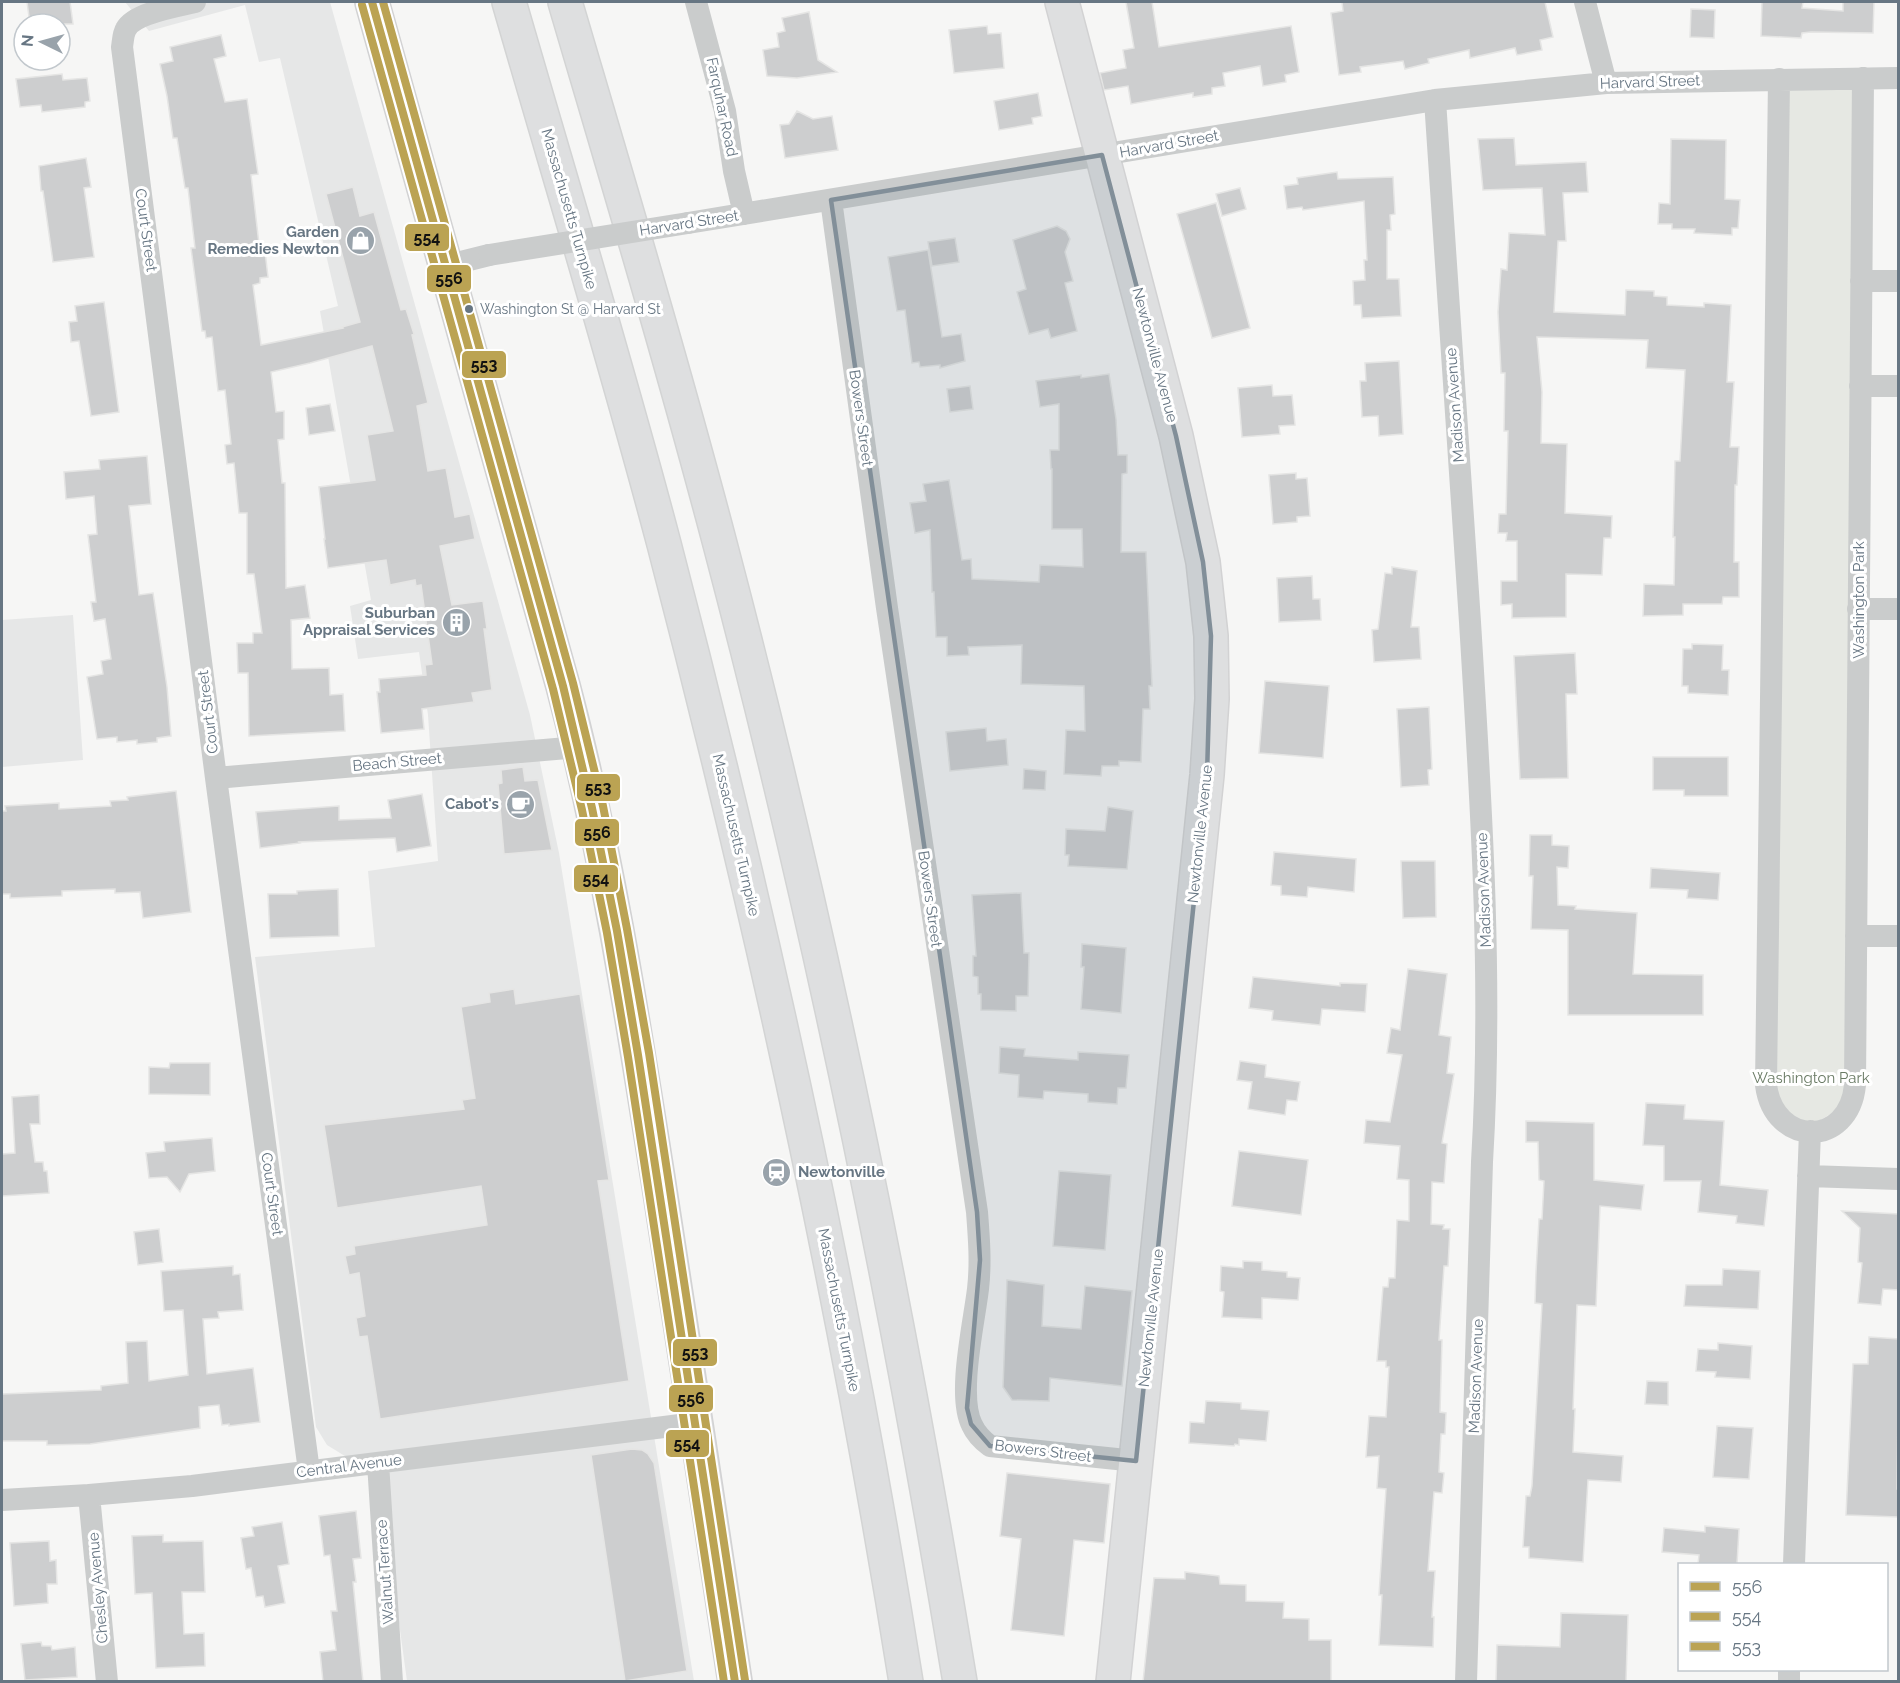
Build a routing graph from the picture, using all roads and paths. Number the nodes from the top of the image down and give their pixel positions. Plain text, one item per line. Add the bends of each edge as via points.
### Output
1 (195, 2) edge
2 (372, 2) edge
3 (509, 2) edge
4 (565, 2) edge
5 (696, 2) edge
6 (1062, 2) edge
7 (1585, 2) edge
8 (1863, 78) junction
9 (1899, 78) edge
10 (1779, 79) junction
11 (1606, 83) junction
12 (1435, 100) junction
13 (1102, 155) junction
14 (831, 200) junction
15 (744, 214) junction
16 (445, 266) junction
17 (1861, 281) junction
18 (1899, 281) edge
19 (1860, 386) junction
20 (1899, 386) edge
21 (1858, 609) junction
22 (1899, 609) edge
23 (579, 747) junction
24 (216, 778) junction
25 (1856, 936) junction
26 (1899, 936) edge
27 (1810, 1131) junction
28 (1808, 1176) junction
29 (1899, 1179) edge
30 (696, 1423) junction
31 (1136, 1461) junction
32 (378, 1462) junction
33 (309, 1471) junction
34 (89, 1495) junction
35 (2, 1500) edge
36 (1794, 1563) edge
37 (107, 1682) edge
38 (392, 1682) edge
39 (735, 1682) edge
40 (906, 1682) edge
41 (960, 1682) edge
42 (1113, 1682) edge
43 (1467, 1682) edge

1 - 24 street, Court Street via 130,23 122,47
2 - 16 main road
3 - 40 main road, Massachusetts Turnpike via 640,458 746,876 826,1242
4 - 41 main road via 721,547 789,822 884,1257
5 - 15 street, Farquhar Road via 725,111
6 - 13 main road, Newtonville Avenue
7 - 11 street
8 - 9 street, Harvard Street
8 - 10 street, Harvard Street
8 - 17 street, Washington Park
10 - 11 street, Harvard Street
10 - 27 street via 1766,1085 1775,1114 1789,1126
11 - 12 street, Harvard Street
12 - 13 street, Harvard Street
12 - 43 street, Madison Avenue via 1480,786 1486,951 1486,1099
13 - 14 street, Harvard Street
13 - 31 main road, Newtonville Avenue via 1176,436 1203,562 1211,636 1207,776
14 - 15 street, Harvard Street
14 - 31 street, Bowers Street via 977,1212 980,1260 967,1408 971,1424 990,1446
15 - 16 street, Harvard Street, bridge via 489,255
16 - 23 main road
17 - 18 street
17 - 19 street, Washington Park
19 - 20 street
19 - 21 street, Washington Park
21 - 22 street
21 - 25 street, Washington Park
23 - 24 street, Beach Street
23 - 30 main road via 630,1004
24 - 33 street, Court Street
25 - 26 street
25 - 27 street, Washington Park via 1853,1100 1845,1116 1833,1126
27 - 28 street
28 - 29 street
28 - 36 street
30 - 32 street, Central Avenue
30 - 39 main road
31 - 42 main road, Newtonville Avenue
32 - 33 street, Central Avenue
32 - 38 street, Walnut Terrace
33 - 34 street, Central Avenue
34 - 35 street, Central Avenue
34 - 37 street, Chesley Avenue

